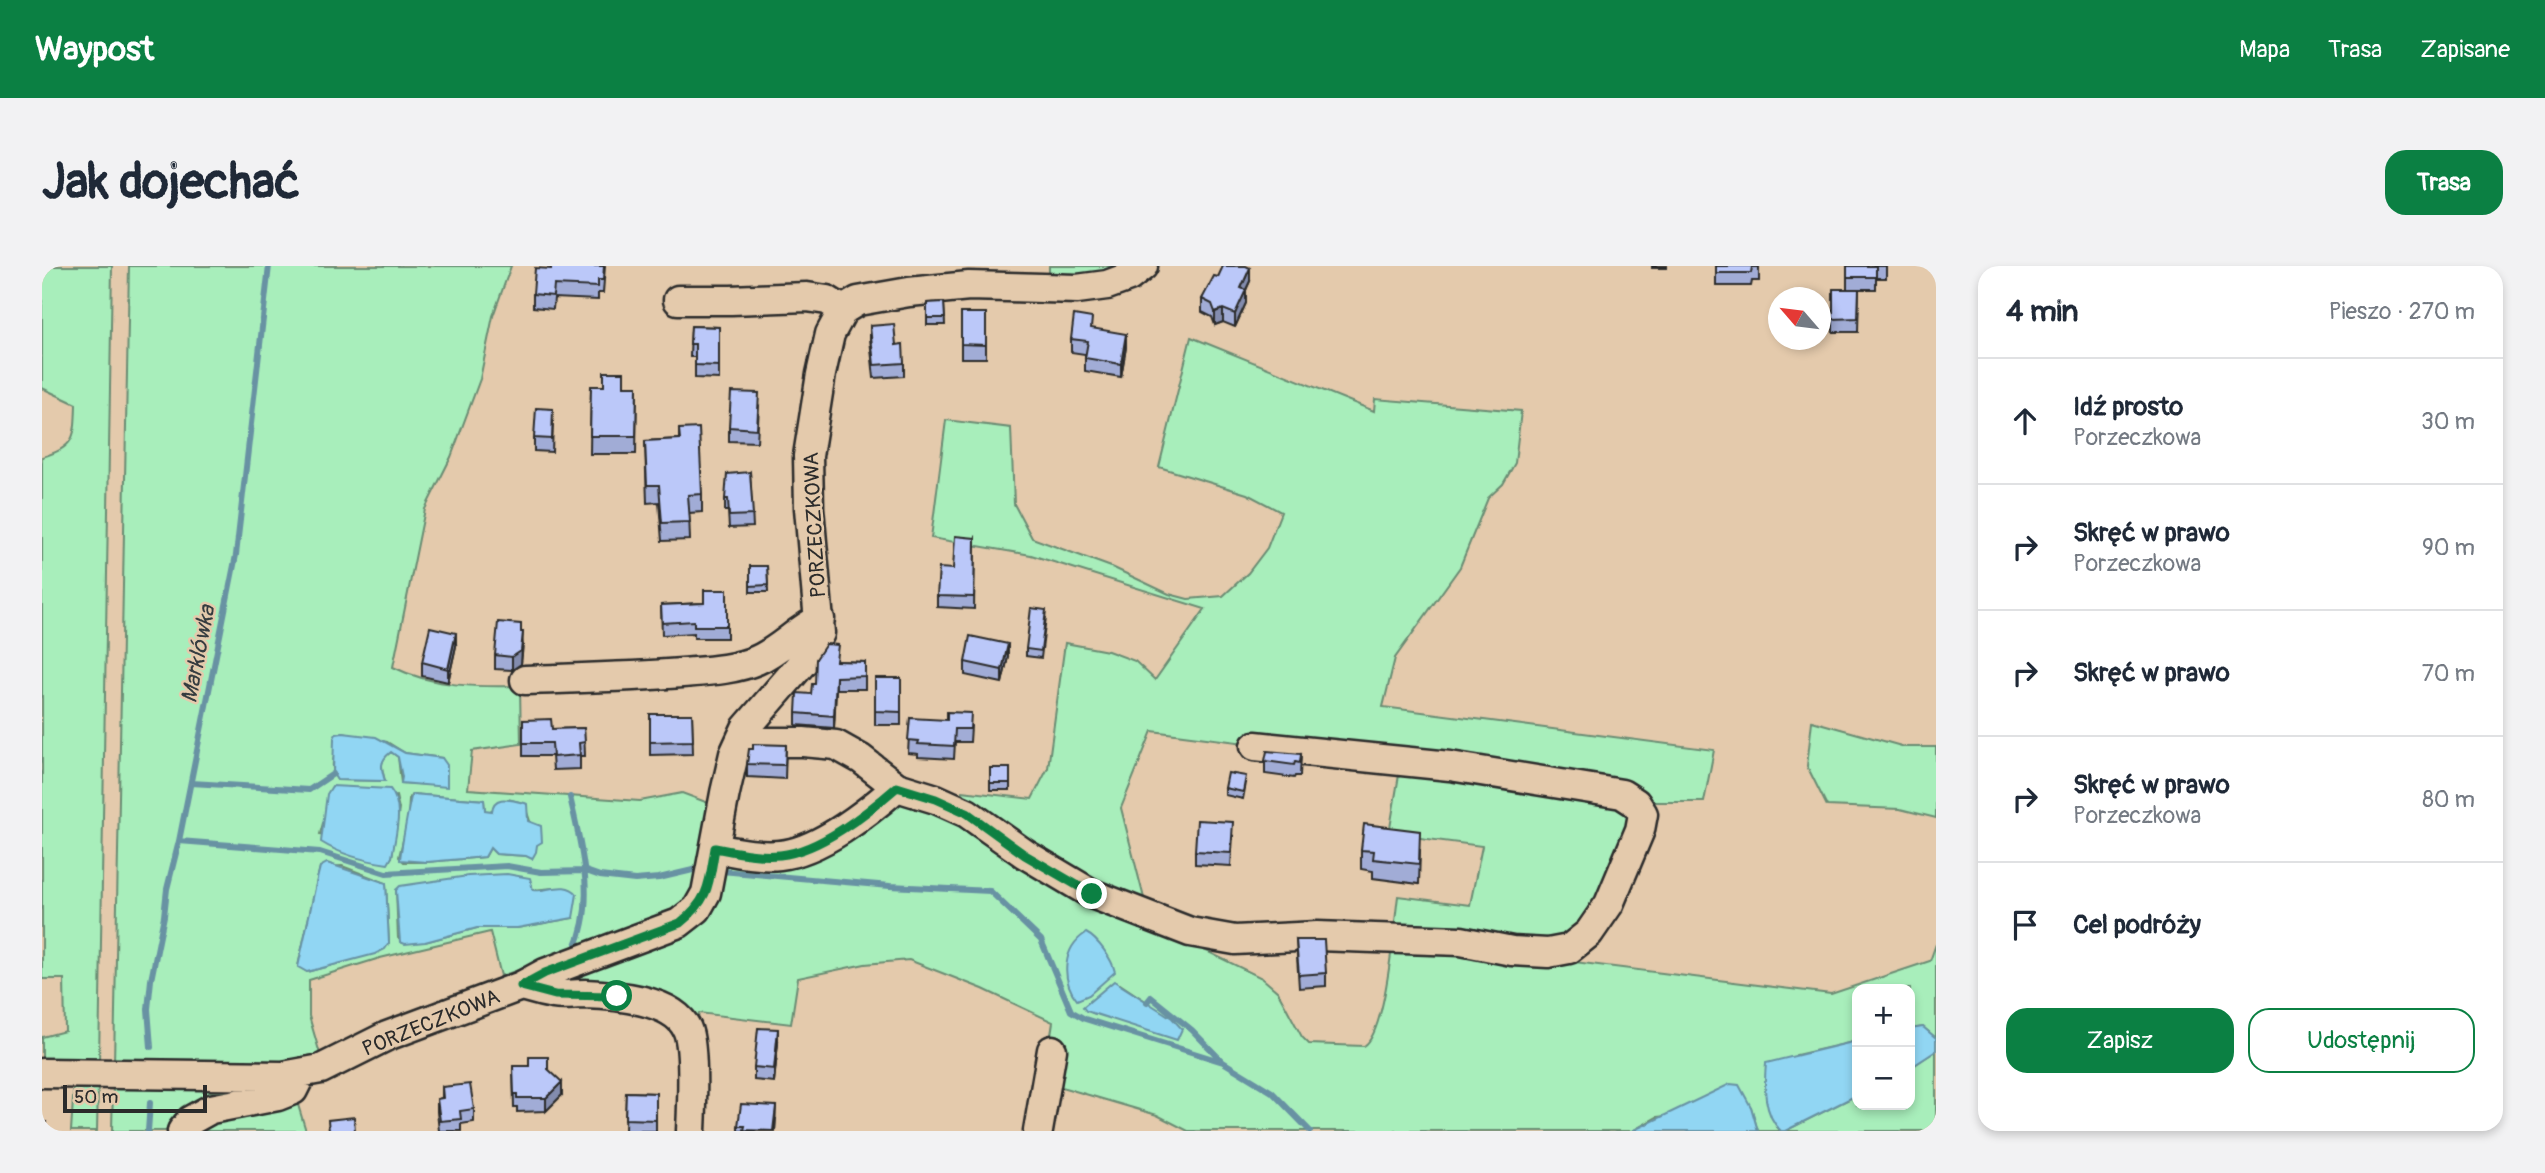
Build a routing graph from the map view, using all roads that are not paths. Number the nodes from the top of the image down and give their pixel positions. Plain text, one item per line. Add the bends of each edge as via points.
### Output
1 (1143, 266) edge
2 (678, 300) dead end
3 (843, 310) junction
4 (827, 629) junction
5 (525, 680) dead end
6 (741, 738) junction
7 (1255, 746) dead end
8 (897, 787) junction
9 (715, 848) junction
10 (521, 986) junction
11 (1052, 1050) dead end
12 (42, 1073) edge
13 (301, 1074) junction
14 (182, 1131) edge
15 (691, 1131) edge
16 (1038, 1131) edge

1 - 3 street via 1107,285 1077,289 969,286 858,301
2 - 3 street via 807,297 827,300
3 - 4 street, PORZECZKOWA via 830,334 808,456 809,508
4 - 5 street, PORZECZKOWA via 803,627 755,661 712,670
4 - 6 street, PORZECZKOWA
6 - 8 street via 836,745
6 - 9 street, PORZECZKOWA
7 - 8 street via 1450,766 1622,794 1643,814 1640,830 1609,904 1589,933 1569,949 1548,953 1461,941 1317,936 1235,940 1190,932 1092,894 1025,855 967,813
8 - 9 street via 805,850 755,855
9 - 10 street, PORZECZKOWA via 706,893 697,909 680,923
10 - 13 street, PORZECZKOWA
10 - 15 street, PORZECZKOWA via 555,995 617,996 681,1019 689,1032 691,1052
11 - 16 street
12 - 13 street, PORZECZKOWA
13 - 14 street, PORZECZKOWA via 293,1090 211,1110 191,1120

